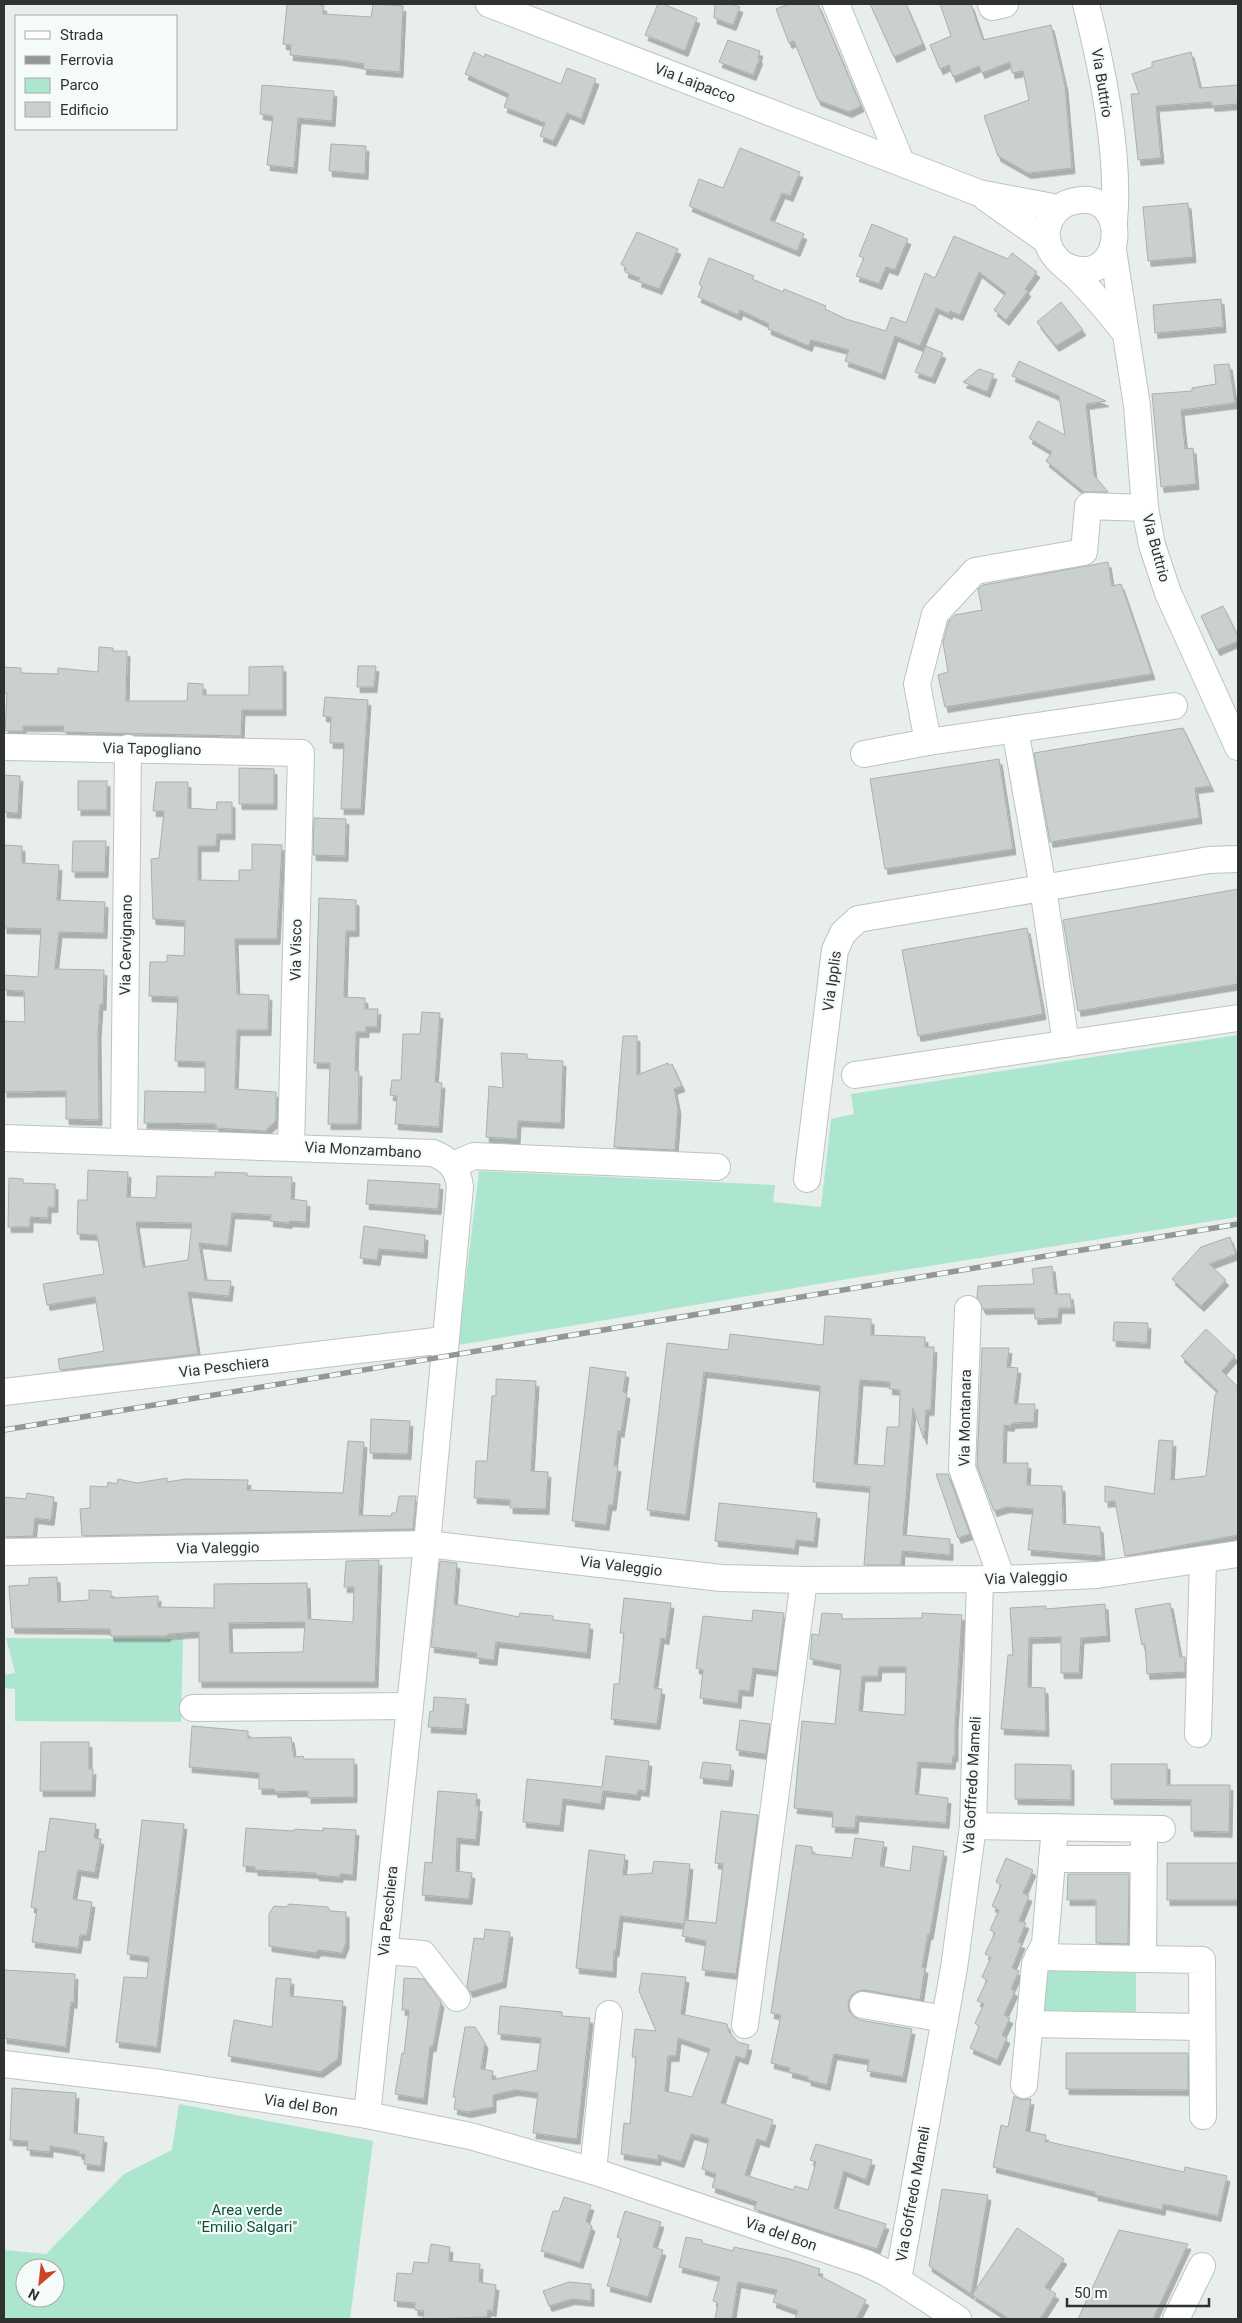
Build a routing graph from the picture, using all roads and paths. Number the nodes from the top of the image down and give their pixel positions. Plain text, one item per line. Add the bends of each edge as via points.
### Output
1 (490, 4) edge
2 (836, 4) edge
3 (991, 4) edge
4 (1004, 4) edge
5 (1086, 4) edge
6 (901, 162) junction
7 (1113, 163) junction
8 (979, 193) junction
9 (1086, 200) junction
10 (1058, 208) junction
11 (1114, 221) junction
12 (1047, 241) junction
13 (1113, 250) junction
14 (1064, 264) junction
15 (1126, 335) junction
16 (1145, 508) junction
17 (1174, 706) dead end
18 (1014, 730) junction
19 (928, 742) junction
20 (4, 747) edge
21 (1238, 747) edge
22 (128, 748) junction
23 (301, 752) joint
24 (864, 754) dead end
25 (1238, 842) edge
26 (1226, 859) edge
27 (1043, 888) junction
28 (1238, 1018) edge
29 (1066, 1044) junction
30 (855, 1075) dead end
31 (4, 1138) edge
32 (124, 1142) junction
33 (291, 1147) junction
34 (453, 1165) junction
35 (717, 1167) dead end
36 (807, 1178) dead end
37 (968, 1309) dead end
38 (444, 1340) junction
39 (4, 1392) edge
40 (427, 1544) junction
41 (4, 1552) edge
42 (1238, 1554) edge
43 (1203, 1561) junction
44 (991, 1579) junction
45 (804, 1580) junction
46 (409, 1706) junction
47 (194, 1708) dead end
48 (1198, 1734) dead end
49 (973, 1826) junction
50 (1055, 1827) junction
51 (1052, 1859) junction
52 (1144, 1859) junction
53 (384, 1951) junction
54 (1038, 1957) junction
55 (1143, 1959) junction
56 (457, 1998) dead end
57 (863, 2004) dead end
58 (609, 2014) dead end
59 (945, 2020) junction
60 (1029, 2024) junction
61 (745, 2025) dead end
62 (1202, 2027) junction
63 (4, 2064) edge
64 (1024, 2086) dead end
65 (367, 2115) junction
66 (1203, 2116) dead end
67 (593, 2171) junction
68 (1202, 2266) dead end
69 (898, 2280) junction
70 (958, 2319) edge
71 (1176, 2319) edge

1 - 6 street, Via Laipacco
2 - 6 street
3 - 4 street via 992,7
5 - 7 street, Via Buttrio via 1101,65
6 - 8 street, Via Laipacco
7 - 9 street via 1103,181
7 - 11 street, Via Buttrio
8 - 10 street, Via Laipacco
8 - 12 street, Via Laipacco
9 - 10 street
9 - 11 street via 1101,206
10 - 12 street via 1049,223
11 - 13 street, Via Buttrio via 1116,240
12 - 14 street, Via Buttrio via 1051,252
13 - 14 street via 1094,267 1077,269
13 - 15 street, Via Buttrio
14 - 15 street, Via Buttrio
15 - 16 street, Via Buttrio via 1137,406
16 - 19 street via 1088,506 1084,552 975,571 935,614 917,684
16 - 21 street, Via Buttrio via 1152,544 1168,594
17 - 18 street
18 - 19 street
18 - 27 street
19 - 24 street
20 - 22 street, Via Tapogliano
22 - 23 street, Via Tapogliano
22 - 32 street, Via Cervignano
23 - 33 street, Via Visco
25 - 26 street, Via Ipplis
26 - 27 street, Via Ipplis
27 - 29 street
27 - 36 street, Via Ipplis via 868,916 858,919 843,933 834,958
28 - 29 street
29 - 30 street
31 - 32 street, Via Monzambano
32 - 33 street, Via Monzambano
33 - 34 street, Via Monzambano via 433,1153
34 - 35 street via 474,1156
34 - 38 street, Via Peschiera via 460,1187
37 - 44 street, Via Montanara via 962,1468
38 - 39 street, Via Peschiera
38 - 40 street, Via Peschiera
40 - 41 street, Via Valeggio
40 - 45 street, Via Valeggio via 721,1578
40 - 46 street, Via Peschiera
42 - 43 street, Via Valeggio
43 - 44 street, Via Valeggio via 1096,1575
43 - 48 street
44 - 45 street, Via Valeggio
44 - 49 street, Via Goffredo Mameli
45 - 61 street
46 - 47 street
46 - 53 street, Via Peschiera
49 - 50 street
49 - 59 street, Via Goffredo Mameli
50 - 51 street
50 - 52 street via 1153,1829
51 - 52 street
51 - 54 street via 1045,1942
52 - 55 street
53 - 56 street via 423,1954
53 - 65 street, Via Peschiera
54 - 55 street
54 - 60 street
55 - 62 street via 1202,1960
57 - 59 street
58 - 67 street
59 - 69 street, Via Goffredo Mameli
60 - 62 street
60 - 64 street
62 - 66 street
63 - 65 street, Via del Bon via 161,2083
65 - 67 street, Via del Bon via 479,2138
67 - 69 street, Via del Bon via 859,2260
68 - 71 street
69 - 70 street, Via del Bon

